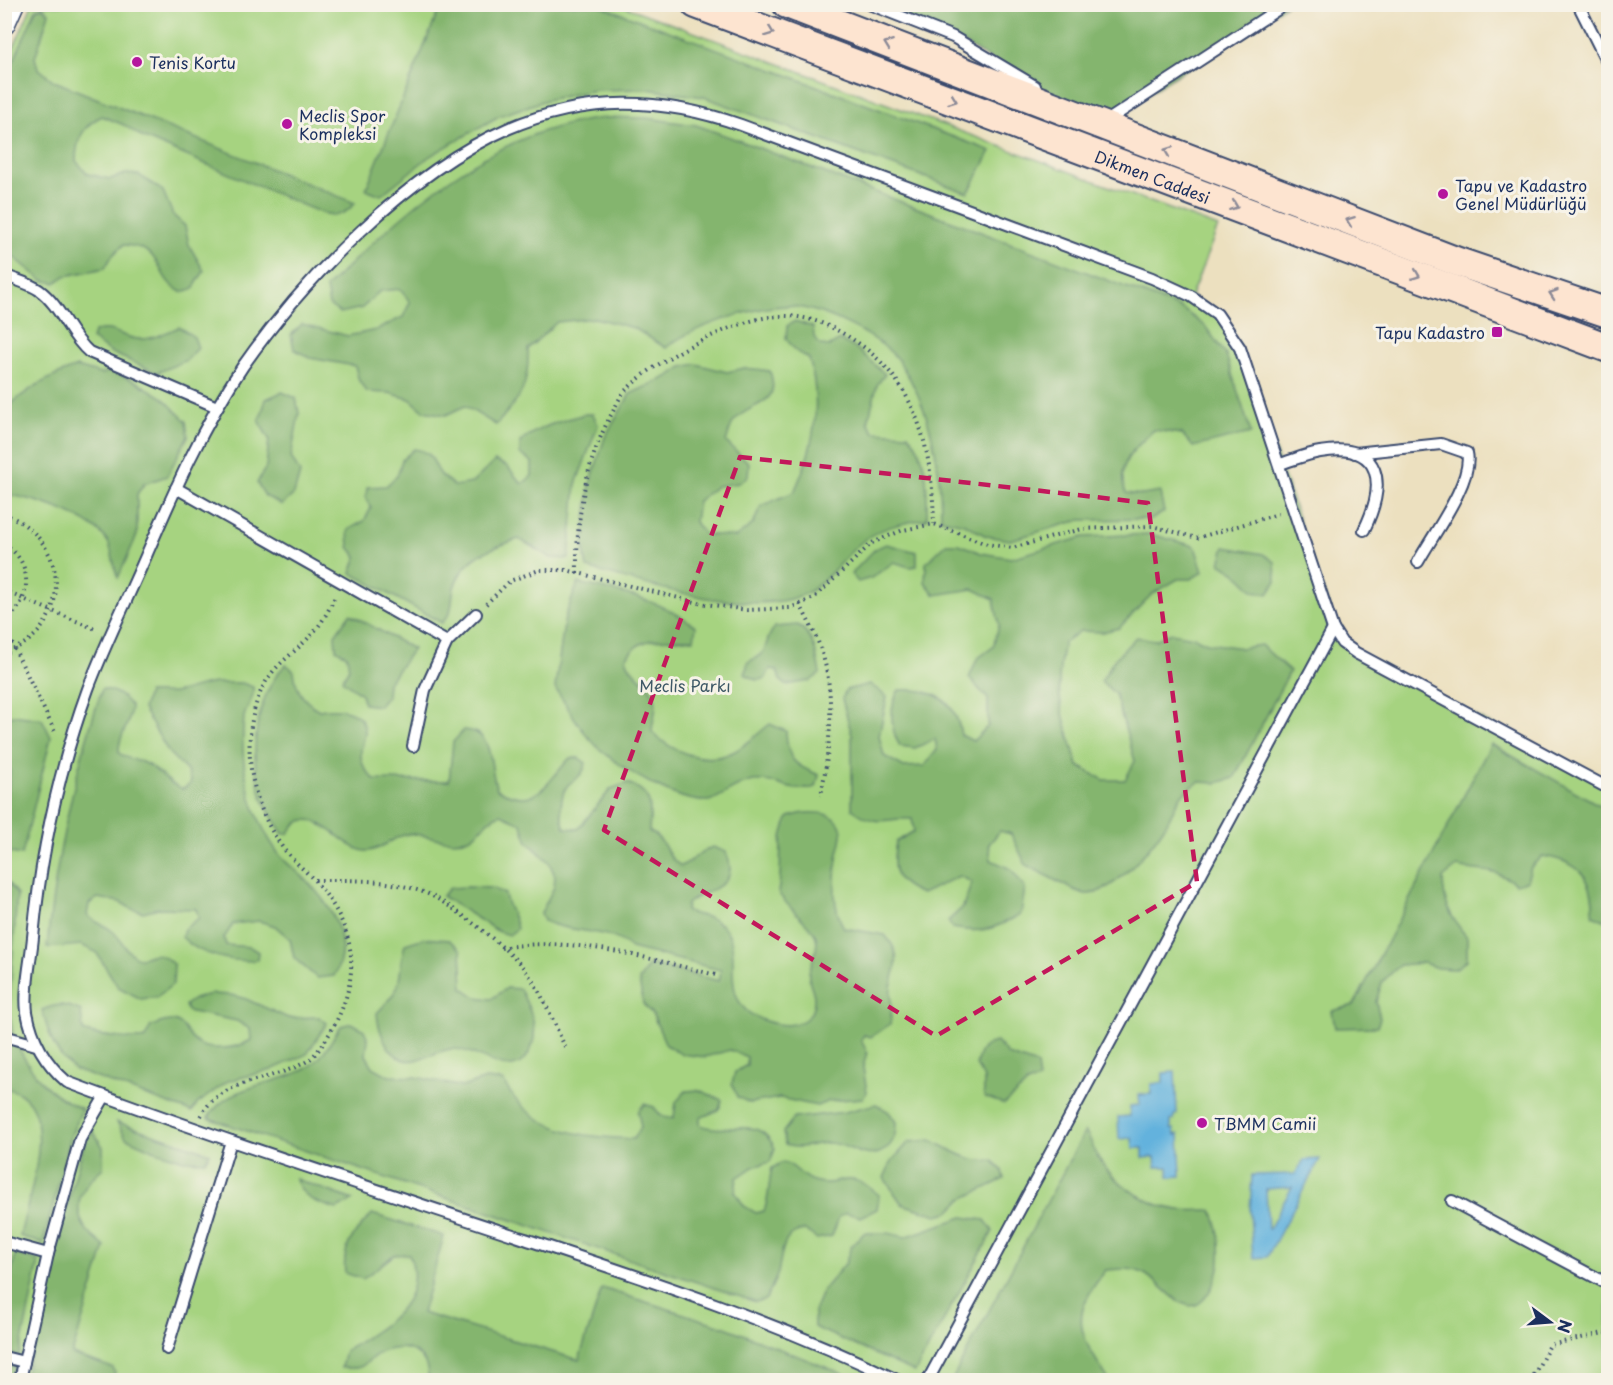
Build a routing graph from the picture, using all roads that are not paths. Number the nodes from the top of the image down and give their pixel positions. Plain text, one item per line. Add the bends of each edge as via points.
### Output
1 (13, 4) edge
2 (696, 4) edge
3 (787, 4) edge
4 (869, 4) edge
5 (1286, 4) edge
6 (1592, 4) edge
7 (1580, 8) edge
8 (4, 24) edge
9 (1608, 64) edge
10 (1099, 125) junction
11 (4, 275) edge
12 (1608, 313) edge
13 (1608, 348) edge
14 (217, 407) junction
15 (1355, 453) junction
16 (1280, 464) junction
17 (176, 489) junction
18 (1364, 530) dead end
19 (1418, 562) dead end
20 (476, 614) road end
21 (1333, 629) junction
22 (447, 642) junction
23 (413, 746) dead end
24 (1608, 788) edge
25 (4, 1036) edge
26 (36, 1045) junction
27 (105, 1096) junction
28 (231, 1141) junction
29 (1452, 1202) dead end
30 (4, 1242) edge
31 (48, 1254) junction
32 (1608, 1284) edge
33 (167, 1348) dead end
34 (4, 1357) edge
35 (24, 1362) junction
36 (20, 1380) edge
37 (897, 1380) edge
38 (928, 1380) edge

1 - 8 street
2 -> 13 main road, Dikmen Caddesi
10 -> 3 main road, Dikmen Caddesi
4 - 10 lane via 953,37
5 - 10 lane
6 - 7 lane
7 - 9 lane
12 -> 10 main road, Dikmen Caddesi via 1458,262
11 - 14 lane via 38,290 50,300 77,342 89,352
14 - 16 lane via 274,324 317,277 362,231 441,166 508,129 551,114 595,104 646,103 701,111 741,125 1191,296 1217,315 1240,348
14 - 17 lane
15 - 16 lane via 1319,452
15 - 18 lane via 1370,460 1378,478 1378,494
15 - 19 lane via 1441,444 1467,453 1469,462 1462,484
16 - 21 lane
17 - 22 lane
17 - 26 lane via 90,685 49,822 37,891 27,1010
20 - 22 lane
21 - 24 lane via 1341,643 1356,653
21 - 38 lane
22 - 23 lane via 425,690
25 - 26 lane
26 - 27 lane via 51,1068 67,1082
27 - 28 lane
27 - 31 lane via 80,1139
28 - 33 lane
28 - 37 lane via 732,1308 823,1344
29 - 32 lane
30 - 31 lane
31 - 35 lane
34 - 35 lane
35 - 36 lane

